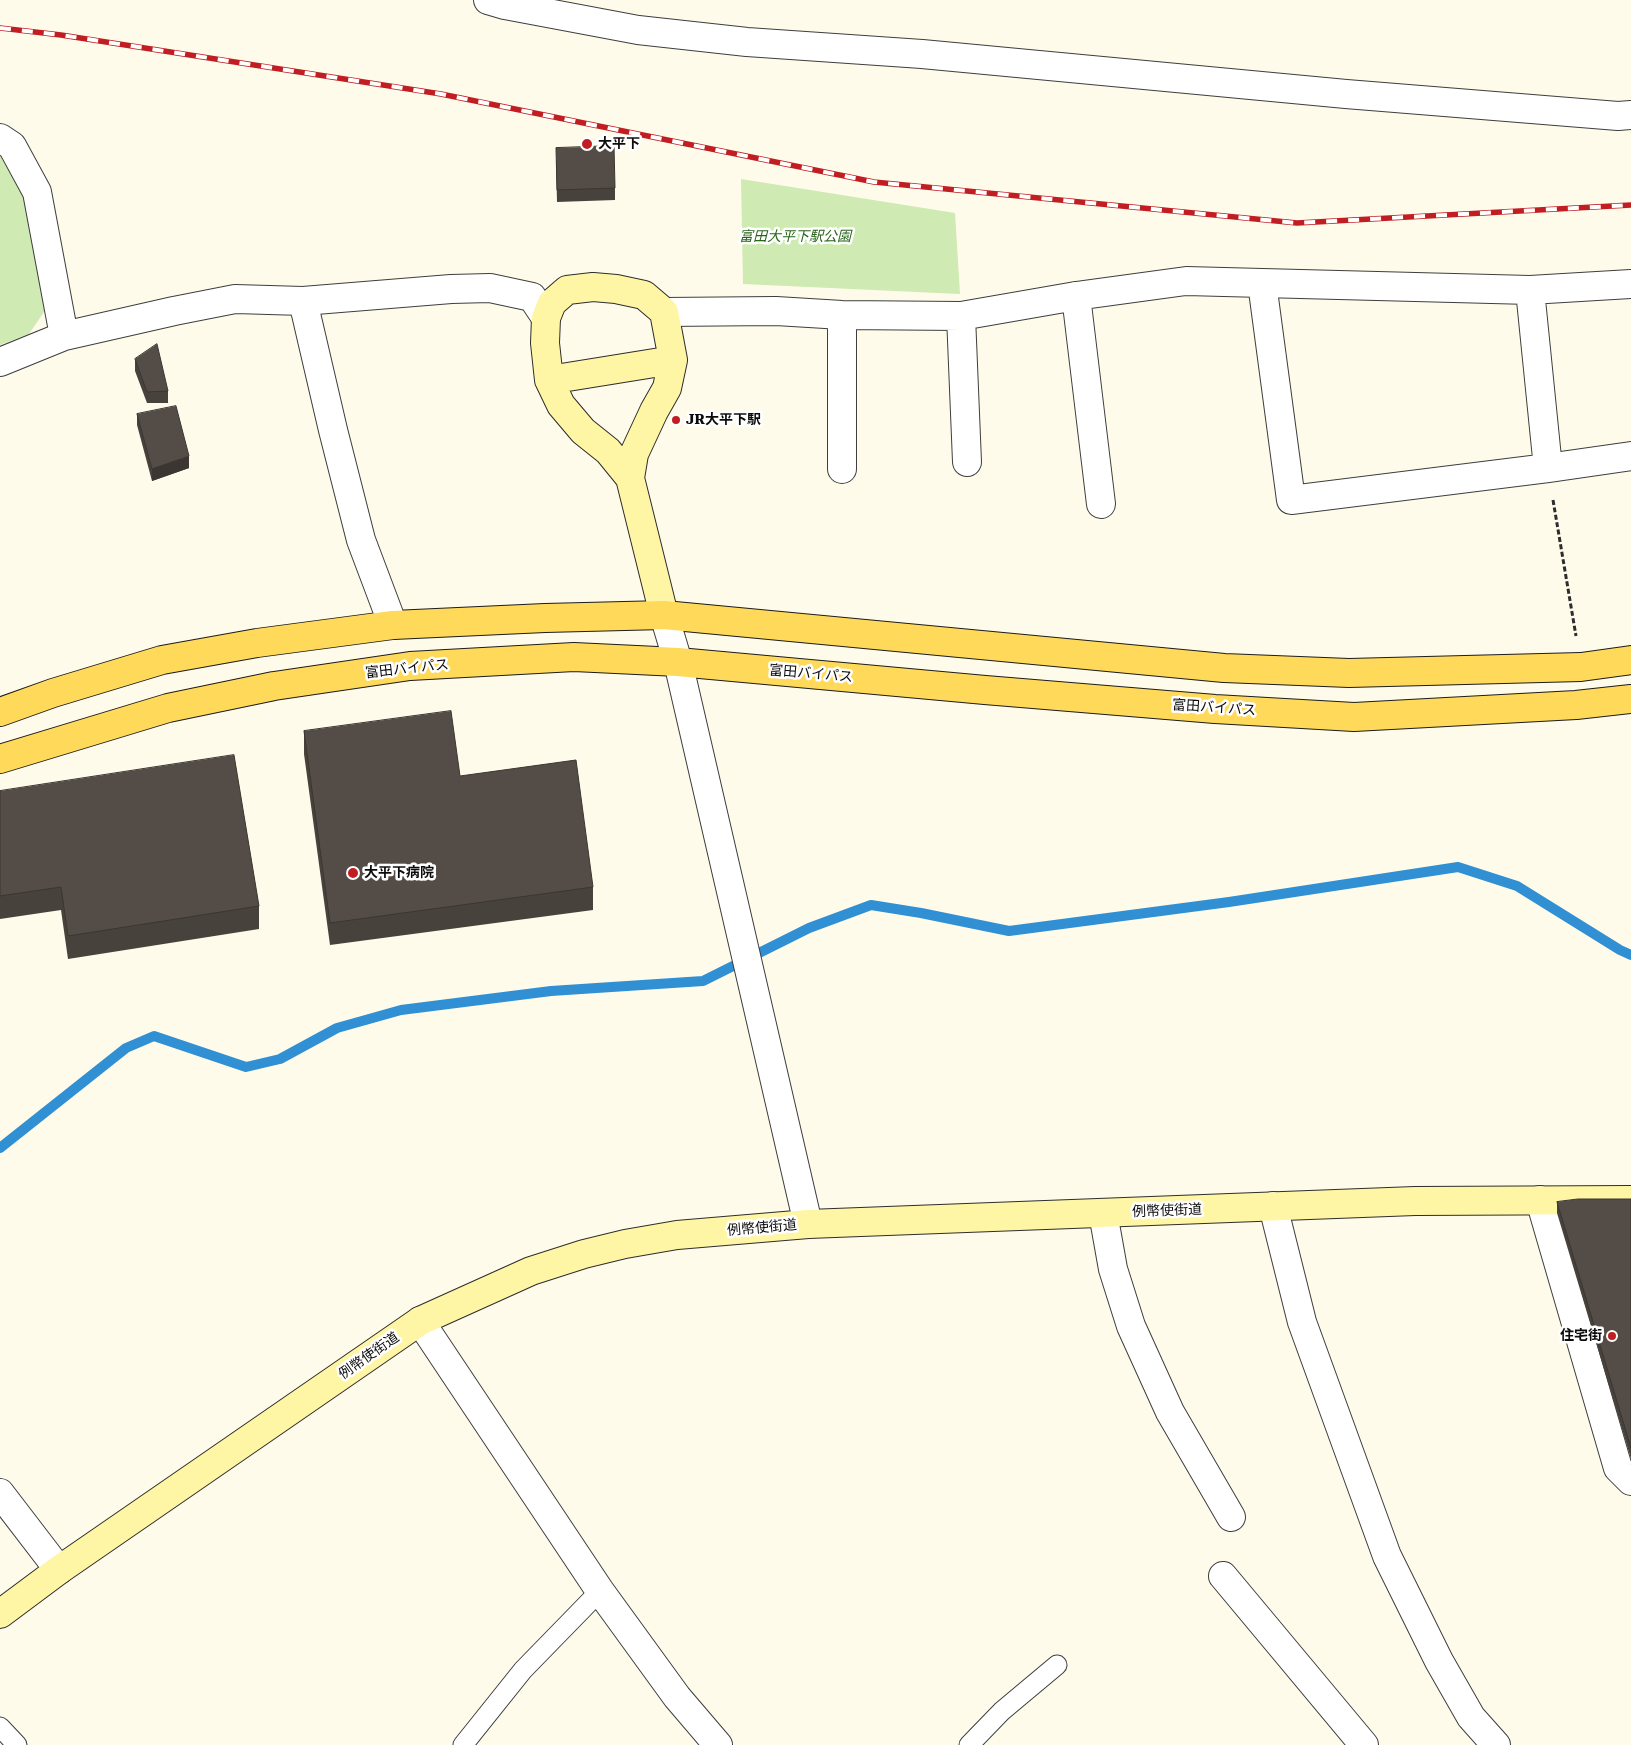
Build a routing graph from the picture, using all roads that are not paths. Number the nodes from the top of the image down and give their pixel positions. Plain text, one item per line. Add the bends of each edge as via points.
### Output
1 (488, 0) edge
2 (1631, 115) edge
3 (0, 138) edge
4 (1262, 283) junction
5 (1631, 284) edge
6 (1530, 290) junction
7 (1076, 296) junction
8 (303, 301) junction
9 (664, 312) junction
10 (842, 315) junction
11 (961, 316) junction
12 (546, 318) junction
13 (64, 336) junction
14 (673, 360) junction
15 (0, 362) edge
16 (549, 380) junction
17 (1631, 456) edge
18 (967, 462) dead end
19 (1548, 468) junction
20 (842, 469) dead end
21 (630, 478) junction
22 (1101, 504) dead end
23 (664, 615) junction
24 (393, 625) junction
25 (1631, 660) edge
26 (678, 662) junction
27 (1631, 699) edge
28 (0, 712) edge
29 (0, 759) edge
30 (1540, 1200) junction
31 (1631, 1200) edge
32 (1273, 1206) junction
33 (1103, 1213) junction
34 (808, 1224) junction
35 (420, 1321) junction
36 (1631, 1481) edge
37 (0, 1493) edge
38 (1231, 1517) dead end
39 (59, 1570) junction
40 (1223, 1576) dead end
41 (600, 1591) junction
42 (0, 1614) edge
43 (1057, 1665) dead end
44 (0, 1727) edge
45 (17, 1745) edge
46 (463, 1745) edge
47 (718, 1745) edge
48 (969, 1745) edge
49 (1364, 1745) edge
50 (1496, 1745) edge

1 - 2 street via 638,30 747,42 922,54 1346,94
3 - 13 street via 12,146 37,192
4 - 6 street
4 - 7 street via 1186,281
4 - 19 street via 1290,500
5 - 6 street
6 - 19 street
7 - 11 street
7 - 22 street
8 - 12 street via 490,288 532,297
8 - 13 street via 235,299
8 - 24 street via 361,540
9 - 10 street via 776,311
9 - 12 street via 644,296 616,288 593,287 567,290 552,303
9 - 14 street
10 - 11 street
10 - 20 street
11 - 18 street
12 - 16 street
13 - 15 street
14 - 16 street
14 - 21 street via 667,388 634,454
16 - 21 street via 560,405 583,432 608,451
17 - 19 street
21 - 23 street
23 - 24 main road
23 - 25 main road via 1224,668 1349,672 1581,667
23 - 26 street
24 - 28 main road via 257,643 162,660
26 - 27 main road, 富田バイパス via 1215,709 1354,717 1576,706
26 - 29 main road, 富田バイパス via 574,657 400,667 274,686 168,708
26 - 34 street
30 - 31 street, 例幣使街道
30 - 32 street, 例幣使街道 via 1415,1200
30 - 36 street via 1618,1468
32 - 33 street, 例幣使街道
32 - 50 street via 1302,1322 1387,1556 1443,1669 1471,1717
33 - 34 street, 例幣使街道
33 - 38 street via 1113,1269 1131,1326 1170,1412
34 - 35 street, 例幣使街道 via 677,1235 584,1254 531,1271
35 - 39 street, 例幣使街道
35 - 41 street
37 - 39 street
39 - 42 street, 例幣使街道
40 - 49 street
41 - 46 lane via 523,1670
41 - 47 street via 677,1697
43 - 48 lane via 1002,1711
44 - 45 lane

